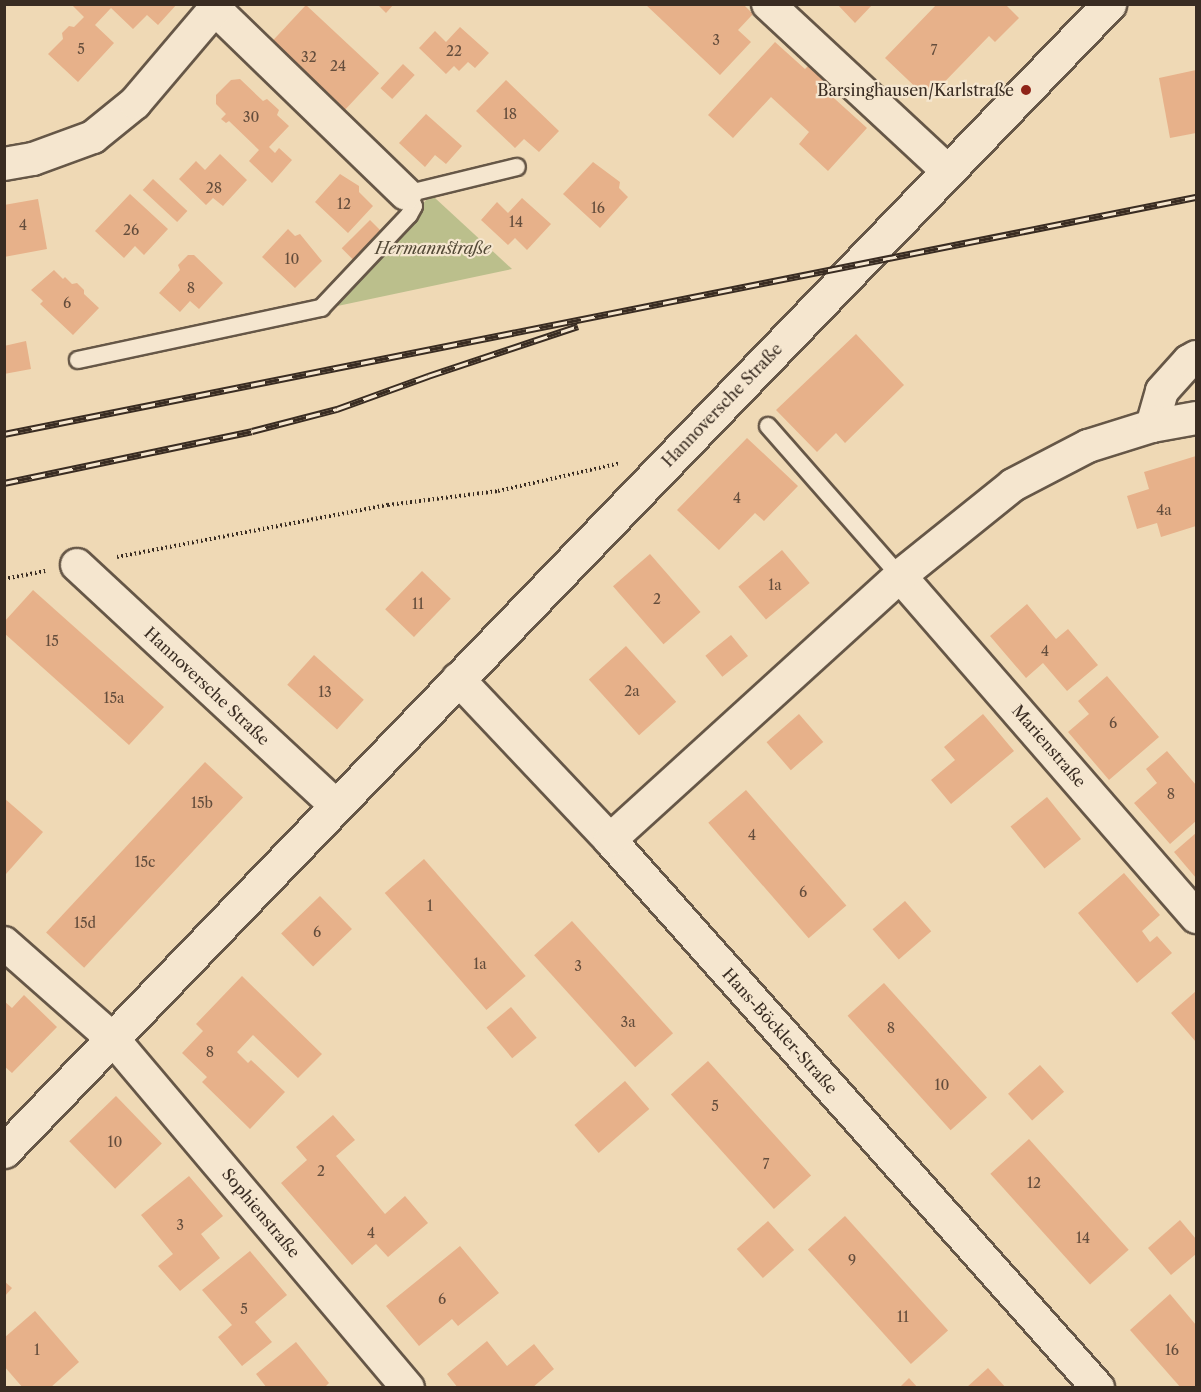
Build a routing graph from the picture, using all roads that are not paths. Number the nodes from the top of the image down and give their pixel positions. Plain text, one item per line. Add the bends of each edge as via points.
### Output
1 (768, 4) edge
2 (1109, 4) edge
3 (218, 7) edge
4 (4, 164) edge
5 (517, 167) dead end
6 (948, 171) junction
7 (406, 194) junction
8 (1197, 357) edge
9 (78, 360) dead end
10 (1197, 418) edge
11 (768, 426) dead end
12 (1152, 426) junction
13 (77, 565) road end
14 (900, 576) junction
15 (458, 679) junction
16 (336, 806) junction
17 (610, 840) junction
18 (1197, 917) edge
19 (4, 943) edge
20 (113, 1039) junction
21 (4, 1151) edge
22 (408, 1388) edge
23 (1098, 1388) edge

1 - 6 street
2 - 6 street, Hannoversche Straße
3 - 4 street via 135,103 93,137 33,159
3 - 7 street
5 - 7 lane
6 - 15 street, Hannoversche Straße
7 - 9 lane via 414,206 409,215 321,308
8 - 12 street via 1162,391
10 - 12 street
11 - 14 lane
12 - 14 street via 1088,446 1013,485
13 - 16 street, Hannoversche Straße
14 - 17 street
14 - 18 street, Marienstraße
15 - 16 street, Hannoversche Straße
15 - 17 street, Hans-Böckler-Straße
16 - 20 street, Hannoversche Straße
17 - 23 street, Hans-Böckler-Straße
19 - 20 street
20 - 21 street, Hannoversche Straße
20 - 22 street, Sophienstraße

